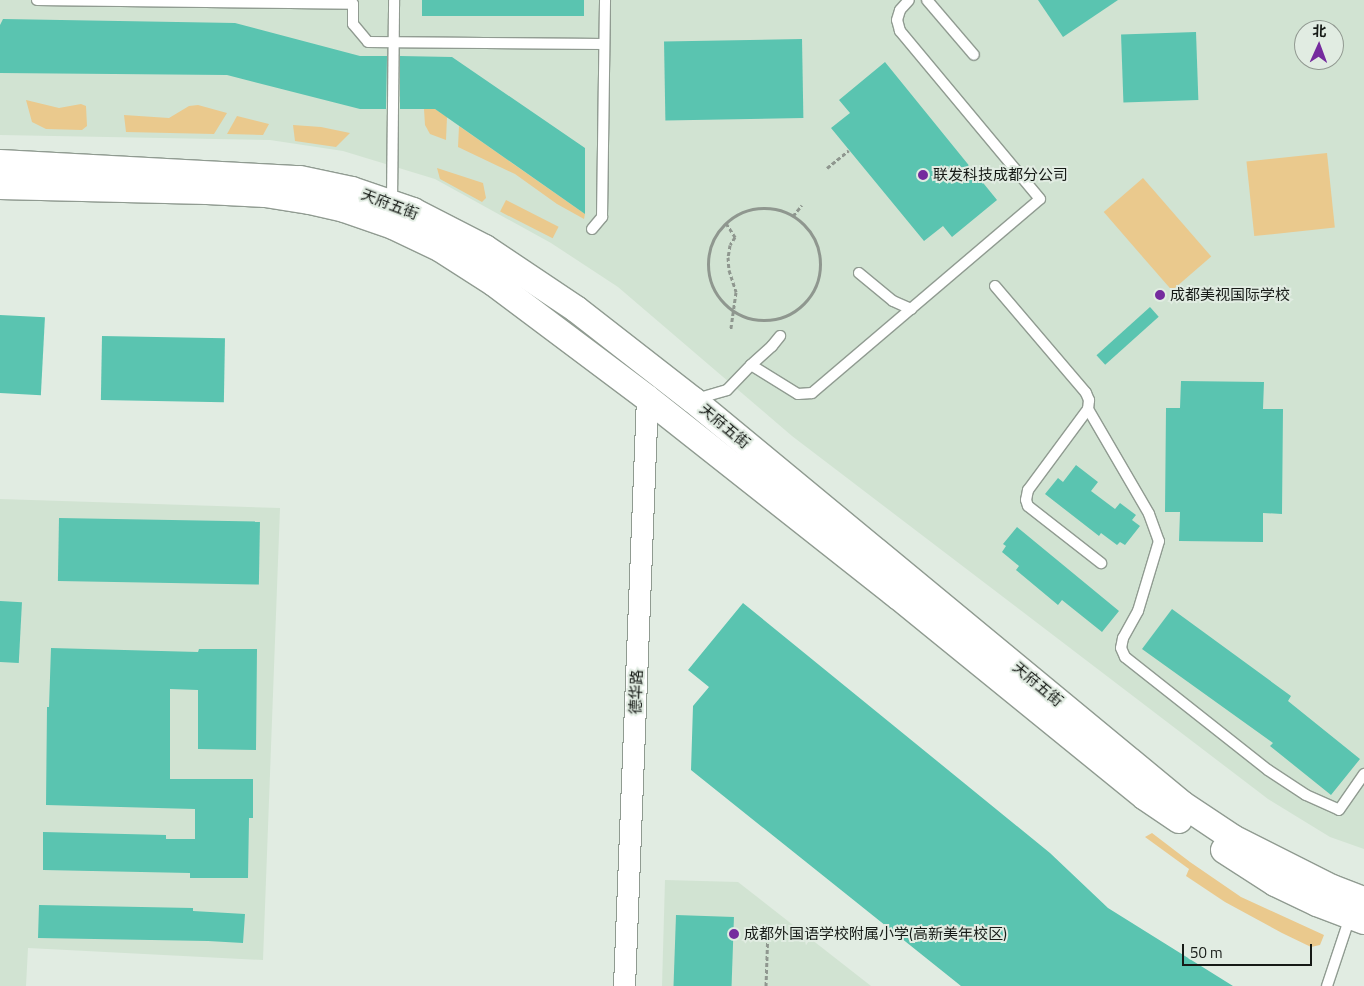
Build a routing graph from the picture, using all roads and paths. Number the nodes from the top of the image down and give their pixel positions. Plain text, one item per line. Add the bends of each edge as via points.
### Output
1 (37, 0) edge
2 (394, 0) edge
3 (604, 0) edge
4 (909, 0) edge
5 (927, 0) edge
6 (394, 41) junction
7 (604, 44) junction
8 (974, 55) dead end
9 (849, 150) dead end
10 (0, 163) edge
11 (827, 168) dead end
12 (0, 186) edge
13 (392, 204) junction
14 (802, 205) dead end
15 (793, 216) junction
16 (726, 223) junction
17 (592, 229) dead end
18 (860, 273) dead end
19 (995, 286) dead end
20 (911, 309) junction
21 (734, 311) junction
22 (731, 329) dead end
23 (780, 336) dead end
24 (751, 365) junction
25 (647, 398) junction
26 (694, 400) junction
27 (1088, 409) junction
28 (1101, 564) dead end
29 (1364, 774) edge
30 (1359, 913) edge
31 (768, 928) dead end
32 (624, 986) edge
33 (766, 986) edge
34 (1327, 986) edge

1 - 6 lane via 353,4 353,24 368,42
2 - 6 lane
3 - 7 lane
4 - 20 lane via 900,10 897,20 900,30 1040,199
5 - 8 lane
6 - 7 lane
6 - 13 lane
7 - 17 lane via 602,217
9 - 11 path
10 - 13 street, 天府五街 via 300,179 352,190
12 - 25 street, 天府五街 via 264,194 344,209 393,226 441,249 494,284
13 - 26 street, 天府五街 via 413,211 485,248 576,309
14 - 15 path
15 - 16 path via 781,210 755,208
15 - 21 path via 813,236 818,249 819,278 814,291 794,311 782,317 754,320
16 - 21 path via 735,237 728,257 736,292
16 - 21 path via 709,249 708,275 719,298
18 - 20 lane via 893,301
19 - 27 lane via 1086,393
20 - 24 lane via 812,393 798,394
21 - 22 path
23 - 24 lane
24 - 26 lane via 727,390
25 - 30 street, 天府五街 via 1145,797 1275,883
25 - 32 street, 德华路
26 - 30 street, 天府五街 via 1182,804 1233,838 1332,888
27 - 28 lane via 1028,490 1026,500 1028,506
27 - 29 lane via 1150,514 1159,541 1138,610 1122,638 1121,648 1125,657 1268,770 1306,795 1338,810
30 - 34 lane
31 - 33 path

